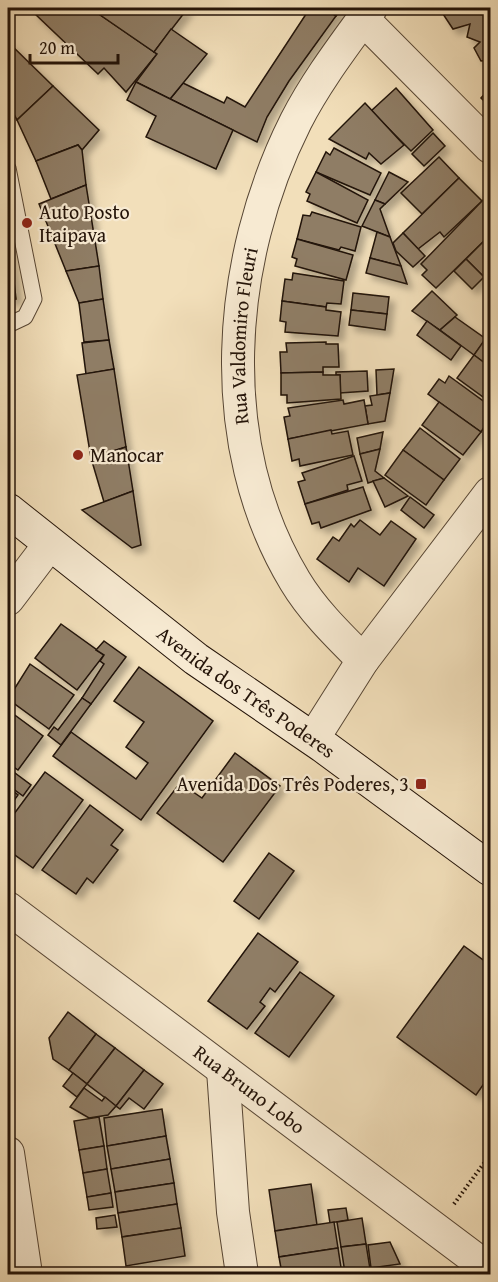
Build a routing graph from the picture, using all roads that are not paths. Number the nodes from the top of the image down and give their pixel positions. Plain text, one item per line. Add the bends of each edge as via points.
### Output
1 (367, 13) edge
2 (490, 147) edge
3 (8, 168) edge
4 (8, 325) edge
5 (490, 493) edge
6 (8, 510) edge
7 (50, 545) junction
8 (8, 599) edge
9 (363, 660) junction
10 (314, 739) junction
11 (490, 869) edge
12 (8, 908) edge
13 (223, 1070) junction
14 (8, 1153) edge
15 (490, 1270) edge
16 (26, 1275) edge
17 (242, 1275) edge

1 - 2 street
1 - 9 street, Rua Valdomiro Fleuri via 296,120 256,222 246,262 238,378 254,483 274,541 296,583 329,626
3 - 4 lane via 34,299 26,317
5 - 9 street
6 - 7 main road, Avenida dos Três Poderes
7 - 8 street
7 - 10 main road, Avenida dos Três Poderes via 196,658
9 - 10 street
10 - 11 main road, Avenida dos Três Poderes
12 - 13 street, Rua Bruno Lobo
13 - 15 street, Rua Bruno Lobo
13 - 17 street via 233,1212
14 - 16 street

